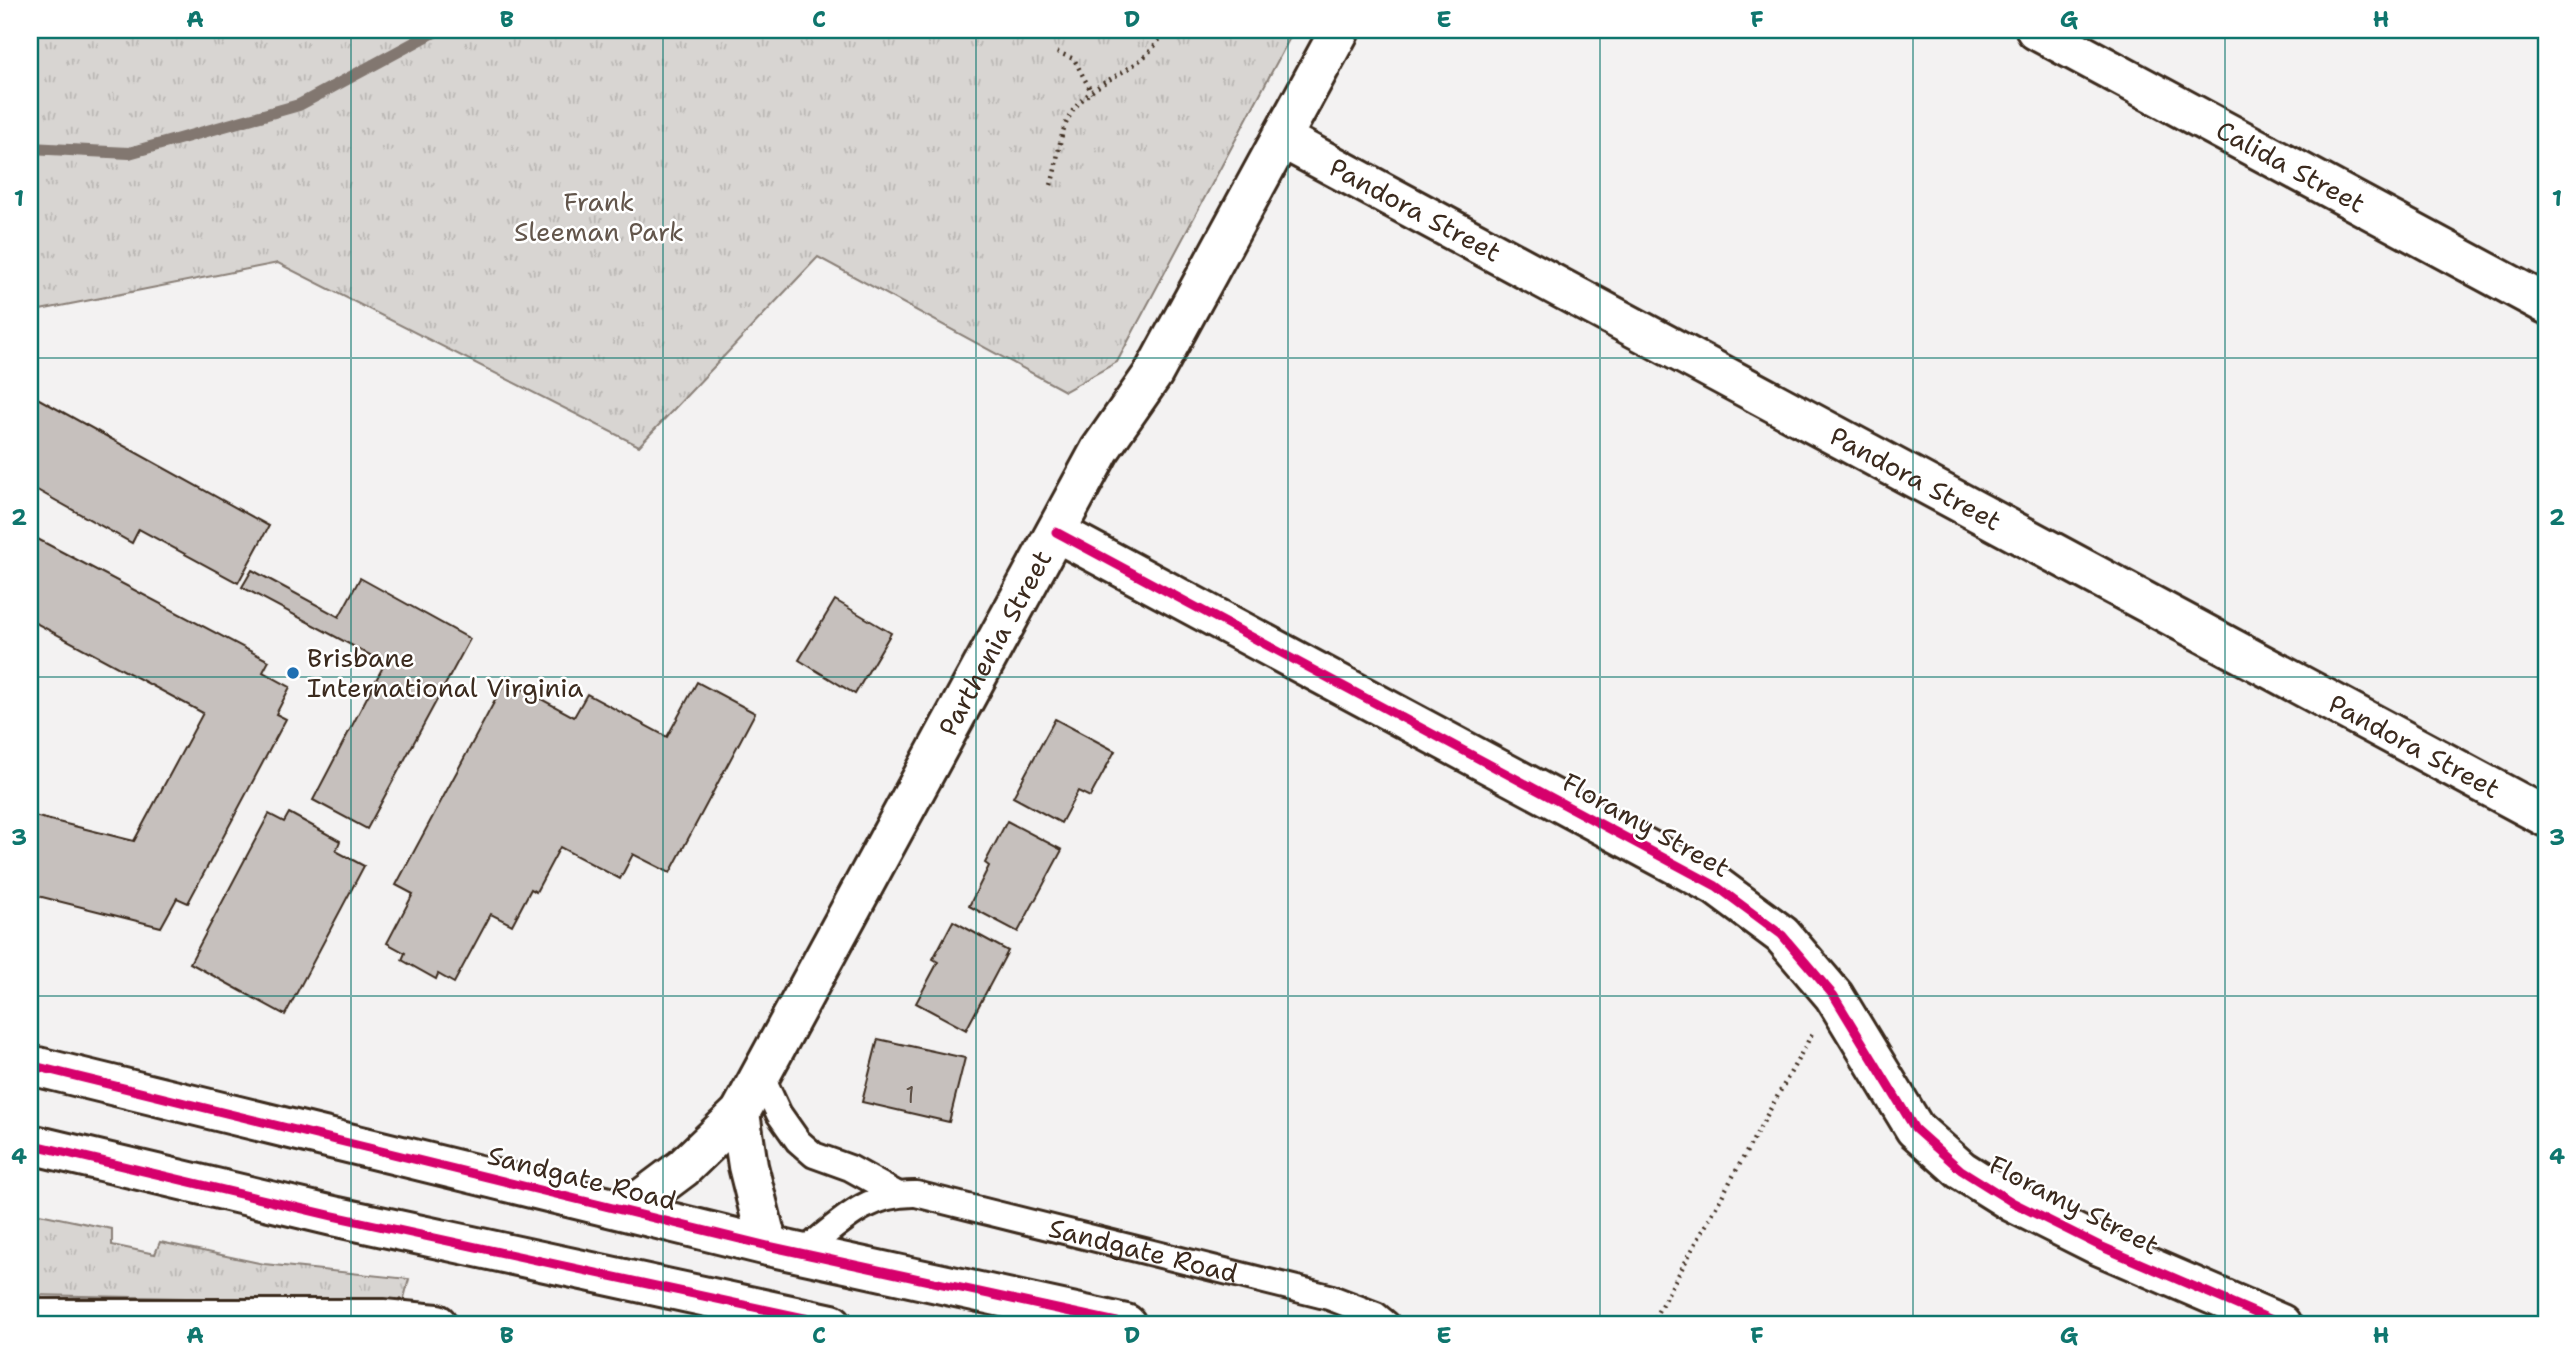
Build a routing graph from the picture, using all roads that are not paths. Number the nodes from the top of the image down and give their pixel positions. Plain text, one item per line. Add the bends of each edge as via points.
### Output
1 (1340, 30) edge
2 (2036, 30) edge
3 (1283, 139) junction
4 (2546, 304) edge
5 (1056, 532) junction
6 (2546, 817) edge
7 (30, 1065) edge
8 (760, 1073) junction
9 (740, 1112) junction
10 (30, 1144) edge
11 (895, 1193) junction
12 (627, 1210) junction
13 (785, 1250) junction
14 (30, 1319) edge
15 (437, 1324) edge
16 (831, 1324) edge
17 (1126, 1324) edge
18 (1387, 1324) edge
19 (2281, 1324) edge

1 - 3 main road, Parthenia Street
2 - 4 main road, Calida Street
3 - 5 main road, Parthenia Street via 1153,374 1109,435
3 - 6 main road, Pandora Street
5 - 8 main road, Parthenia Street
5 - 19 main road, Floramy Street via 1716,886 1782,934 1834,996 1915,1129 1961,1170 2099,1246
7 - 12 main road, Sandgate Road
8 - 9 main road, Parthenia Street
8 - 11 lane, Sandgate Road via 786,1128 797,1140 814,1155 850,1168
9 - 12 main road, Parthenia Street via 683,1168
9 - 13 main road via 748,1166
10 - 16 main road via 333,1216
11 - 13 lane, Sandgate Road via 865,1203
11 - 18 lane, Sandgate Road via 968,1205 1329,1297 1376,1315
12 - 13 main road, Sandgate Road
13 - 17 main road, Sandgate Road
14 - 15 main road via 383,1319

